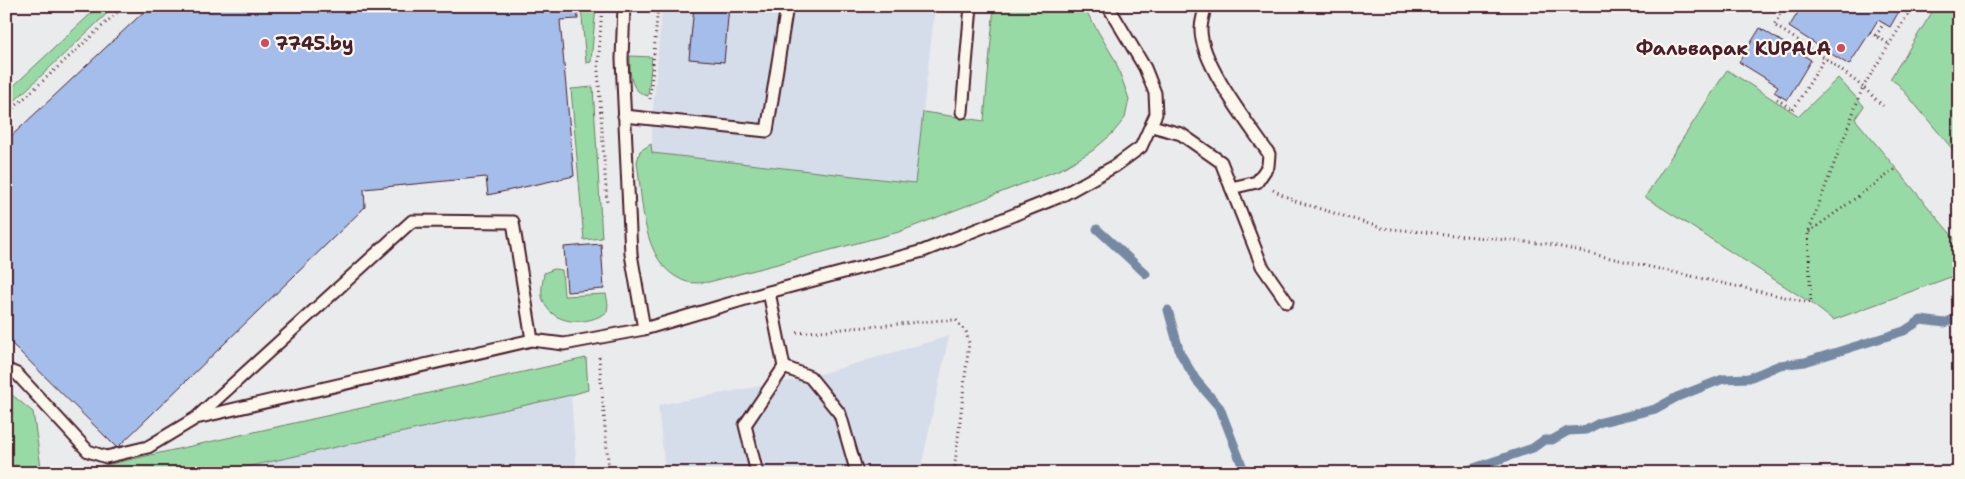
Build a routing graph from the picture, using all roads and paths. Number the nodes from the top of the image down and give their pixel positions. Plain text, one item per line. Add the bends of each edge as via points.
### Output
1 (124, 6) edge
2 (602, 6) edge
3 (624, 6) edge
4 (658, 6) edge
5 (787, 6) edge
6 (971, 6) edge
7 (1108, 6) edge
8 (1205, 6) edge
9 (1786, 6) edge
10 (1913, 6) edge
11 (1884, 23) dead end
12 (1870, 32) dead end
13 (1876, 36) junction
14 (1889, 44) junction
15 (1825, 58) junction
16 (1863, 87) junction
17 (1780, 95) dead end
18 (1883, 106) dead end
19 (962, 112) dead end
20 (6, 115) edge
21 (624, 116) junction
22 (648, 120) junction
23 (1152, 126) junction
24 (1897, 168) dead end
25 (1257, 182) junction
26 (1231, 188) junction
27 (607, 208) dead end
28 (1808, 233) junction
29 (769, 292) junction
30 (1287, 302) dead end
31 (777, 328) junction
32 (644, 329) junction
33 (532, 340) junction
34 (598, 354) dead end
35 (784, 366) junction
36 (6, 369) edge
37 (196, 418) junction
38 (609, 473) edge
39 (757, 473) edge
40 (857, 473) edge
41 (954, 473) edge

1 - 20 path
2 - 27 path via 598,70
3 - 21 lane
4 - 22 path
5 - 22 lane via 767,131
6 - 19 lane
7 - 23 lane via 1145,68 1155,93 1156,114
8 - 25 lane via 1201,31 1207,54 1225,90 1269,154 1268,166
9 - 15 path via 1774,25
10 - 14 path
11 - 13 path
12 - 13 path
13 - 14 path
14 - 16 path
15 - 16 path
15 - 17 path via 1793,110 1777,99
16 - 18 path
16 - 28 path
21 - 22 lane
21 - 32 lane via 631,254
23 - 26 lane via 1181,134 1221,162
23 - 29 lane via 1141,148 1061,196 923,252
24 - 28 path
25 - 26 lane
25 - 28 path via 1295,201 1382,228 1548,244 1811,303
26 - 30 lane via 1262,266
29 - 31 lane
29 - 32 lane
31 - 35 lane
31 - 41 path via 802,334 956,320 966,332 969,343
32 - 33 lane via 564,344
33 - 37 lane
33 - 37 lane via 512,222 412,221
34 - 38 path
35 - 39 lane via 744,425
35 - 40 lane via 810,377 840,414
36 - 37 lane via 17,374 88,451 106,457 148,447

